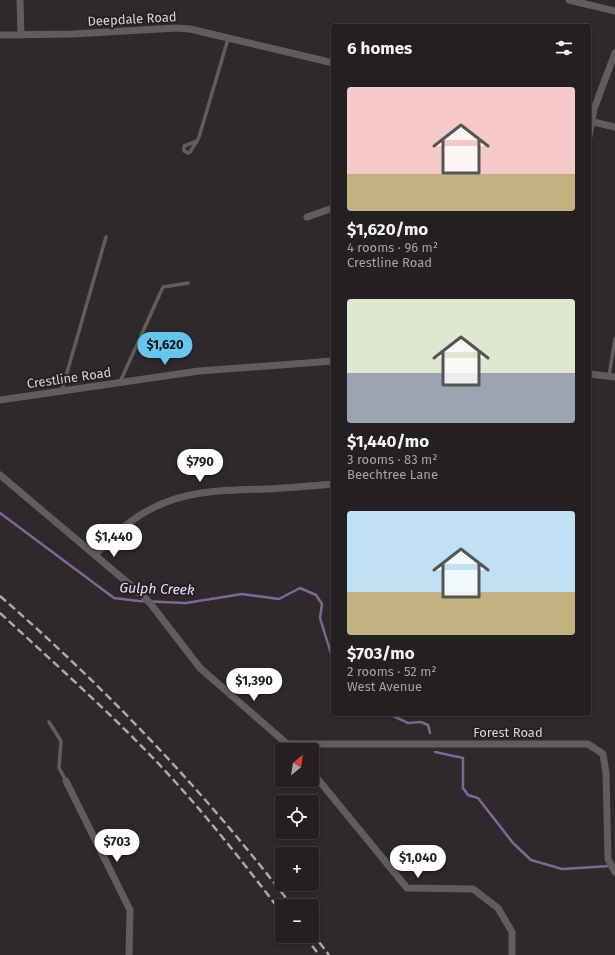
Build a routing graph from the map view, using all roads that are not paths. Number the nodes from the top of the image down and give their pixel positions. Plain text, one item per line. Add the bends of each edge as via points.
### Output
1 (20, 0) edge
2 (569, 0) edge
3 (615, 11) edge
4 (0, 35) edge
5 (21, 35) junction
6 (228, 39) junction
7 (615, 53) edge
8 (331, 63) edge
9 (591, 118) edge
10 (591, 121) edge
11 (615, 126) edge
12 (196, 141) dead end
13 (331, 209) edge
14 (307, 217) dead end
15 (106, 237) dead end
16 (188, 283) dead end
17 (615, 339) edge
18 (331, 361) edge
19 (591, 374) edge
20 (612, 376) edge
21 (120, 383) junction
22 (62, 391) junction
23 (0, 400) edge
24 (0, 475) edge
25 (331, 484) edge
26 (95, 555) junction
27 (49, 722) dead end
28 (286, 743) edge
29 (319, 747) edge
30 (66, 781) joint
31 (319, 781) edge
32 (614, 871) edge
33 (129, 955) edge
34 (512, 955) edge

1 - 5 street
2 - 3 street
4 - 5 street, Deepdale Road
5 - 6 street, Deepdale Road via 176,28
6 - 8 street, Deepdale Road
6 - 12 lane
7 - 9 street
10 - 11 street
13 - 14 street
15 - 22 lane
16 - 21 lane via 163,287
17 - 20 lane
18 - 21 street, Crestline Road via 199,371
19 - 20 street
21 - 22 street, Crestline Road
22 - 23 street, Crestline Road
24 - 26 street
25 - 26 street via 225,490 178,498 153,508 130,522 110,538
26 - 28 street via 150,602 200,668
27 - 30 lane via 60,741 59,768
29 - 32 street, Forest Road via 588,744 603,754 606,773 608,859
30 - 33 street via 130,910
31 - 34 street via 407,888 473,890 498,908 512,932

